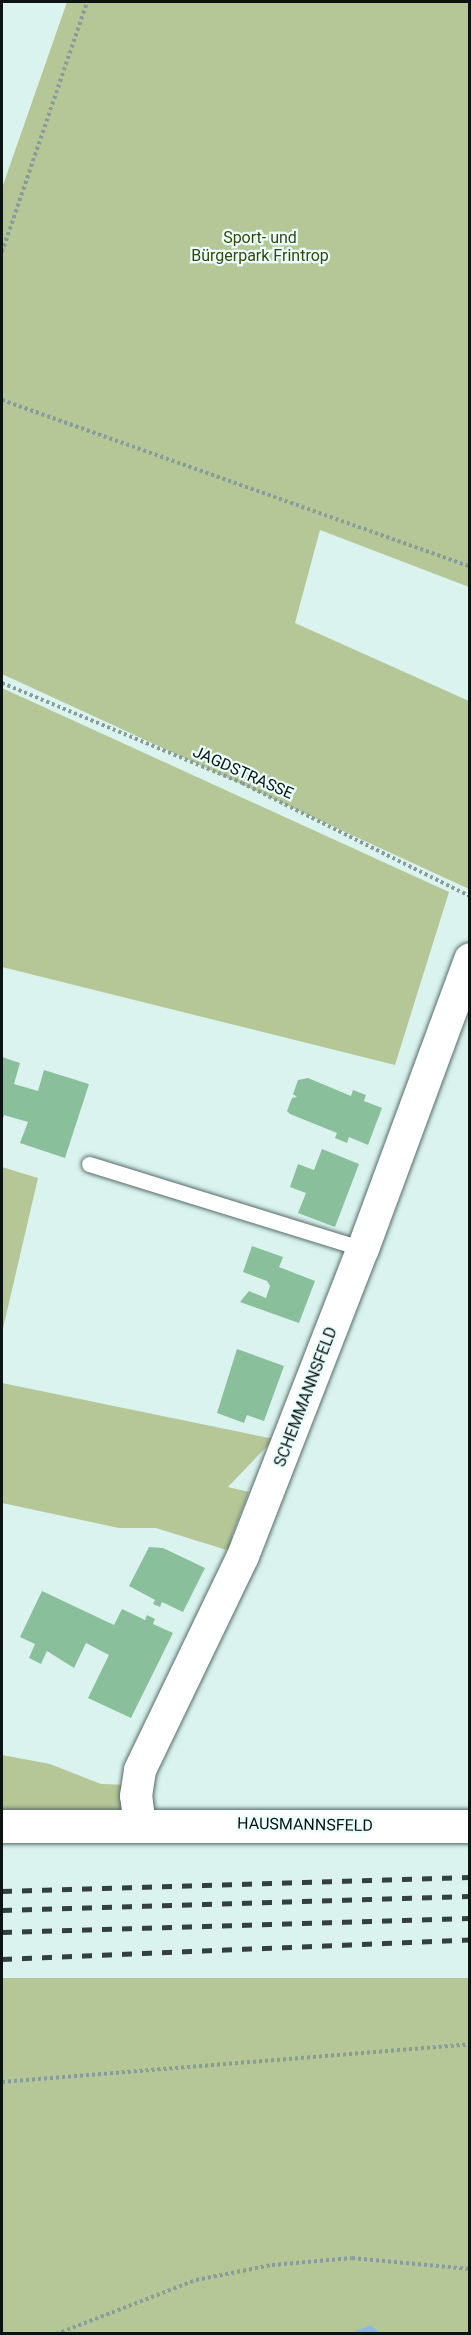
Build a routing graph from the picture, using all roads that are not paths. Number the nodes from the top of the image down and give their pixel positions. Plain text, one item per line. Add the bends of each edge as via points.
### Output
1 (470, 959) edge
2 (89, 1164) dead end
3 (363, 1249) junction
4 (2, 1826) edge
5 (470, 1826) edge
6 (140, 1827) junction

1 - 3 street, SCHEMMANNSFELD
2 - 3 lane
3 - 6 street, SCHEMMANNSFELD via 243,1556 140,1770 136,1796
4 - 6 main road, HAUSMANNSFELD
5 - 6 main road, HAUSMANNSFELD via 181,1823

